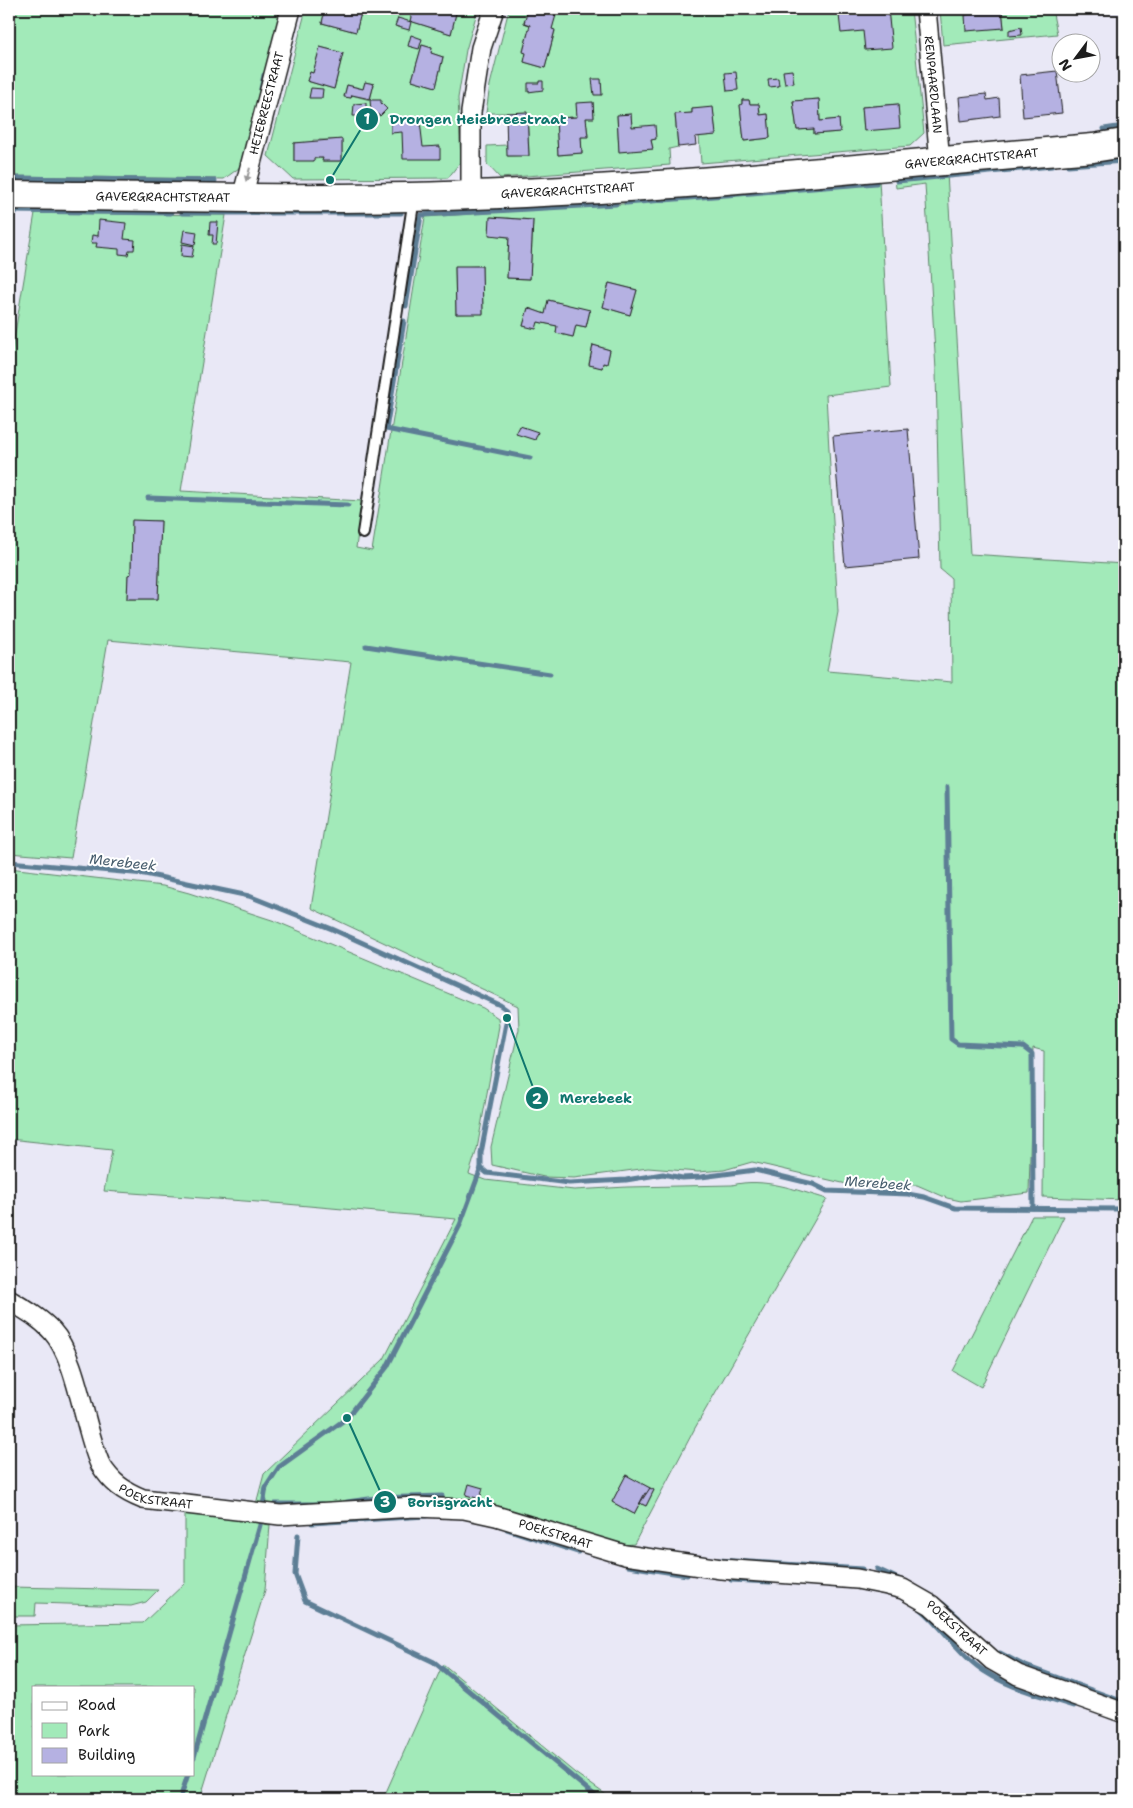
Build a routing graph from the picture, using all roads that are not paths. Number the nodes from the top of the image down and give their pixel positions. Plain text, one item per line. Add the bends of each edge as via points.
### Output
1 (291, 9) edge
2 (494, 9) edge
3 (926, 9) edge
4 (1124, 143) edge
5 (940, 161) junction
6 (9, 195) edge
7 (471, 195) junction
8 (414, 196) junction
9 (242, 198) junction
10 (363, 533) dead end
11 (9, 1300) edge
12 (1124, 1713) edge

1 -> 9 street, HEIEBREESTRAAT
2 - 7 street via 481,48 471,112
3 - 5 street, RENPAARDLAAN
4 - 5 street, GAVERGRACHTSTRAAT
5 - 7 street, GAVERGRACHTSTRAAT via 588,190
6 - 9 street, GAVERGRACHTSTRAAT
7 - 8 street, GAVERGRACHTSTRAAT
8 - 9 street, GAVERGRACHTSTRAAT
8 - 10 lane
11 - 12 street, POEKSTRAAT via 37,1317 66,1350 94,1451 109,1479 122,1490 144,1499 280,1515 415,1507 464,1509 625,1555 721,1569 887,1584 931,1605 992,1660 1018,1675

